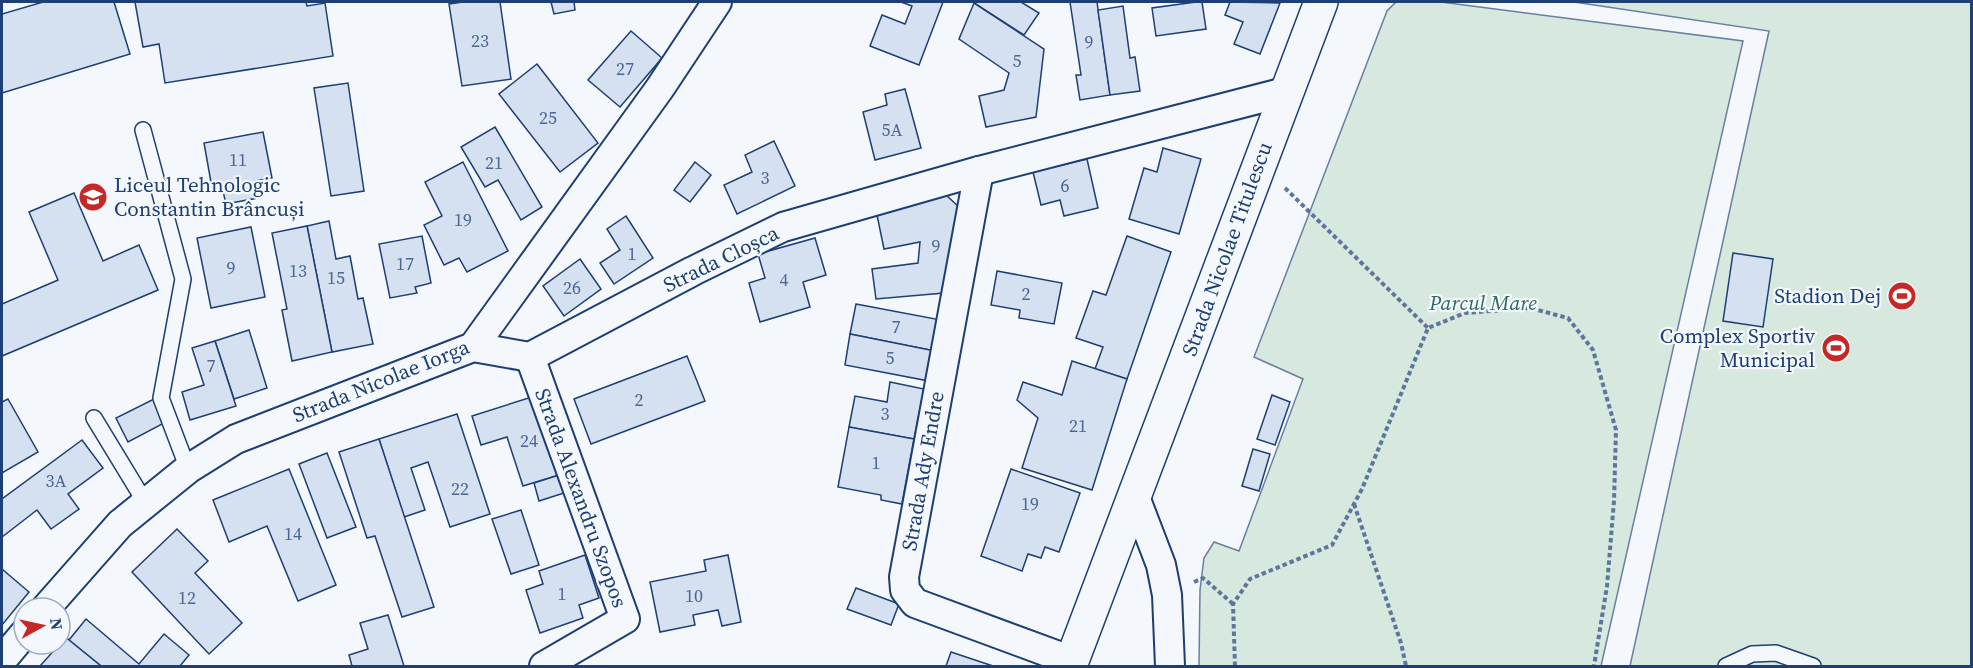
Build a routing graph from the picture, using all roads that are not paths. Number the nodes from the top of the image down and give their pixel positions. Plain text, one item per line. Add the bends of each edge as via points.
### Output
1 (717, 2) edge
2 (1321, 2) edge
3 (1285, 92) junction
4 (143, 130) dead end
5 (979, 171) junction
6 (473, 347) junction
7 (530, 357) junction
8 (94, 418) dead end
9 (188, 469) junction
10 (1135, 497) junction
11 (145, 502) junction
12 (57, 596) edge
13 (12, 648) edge
14 (2, 660) edge
15 (1071, 664) edge
16 (544, 666) edge
17 (1170, 666) edge
18 (1726, 666) edge
19 (1813, 666) edge

1 - 6 street, Strada Nicolae Iorga via 635,124
2 - 3 main road, Strada Nicolae Titulescu
3 - 5 street, Strada Cloșca
3 - 10 main road, Strada Nicolae Titulescu
4 - 9 lane via 183,279 160,398
5 - 7 street, Strada Cloșca via 783,227
5 - 15 street, Strada Ady Endre via 904,578 905,590 915,603
6 - 7 street
6 - 9 street, Strada Nicolae Iorga via 236,439
7 - 16 street, Strada Alexandru Szopos via 625,618
8 - 11 lane
9 - 11 street, Strada Nicolae Iorga
10 - 15 main road, Strada Nicolae Titulescu
10 - 17 street via 1161,565 1167,595
11 - 12 street, Strada Nicolae Iorga via 120,524
13 - 14 street
18 - 19 lane via 1752,654 1776,652

